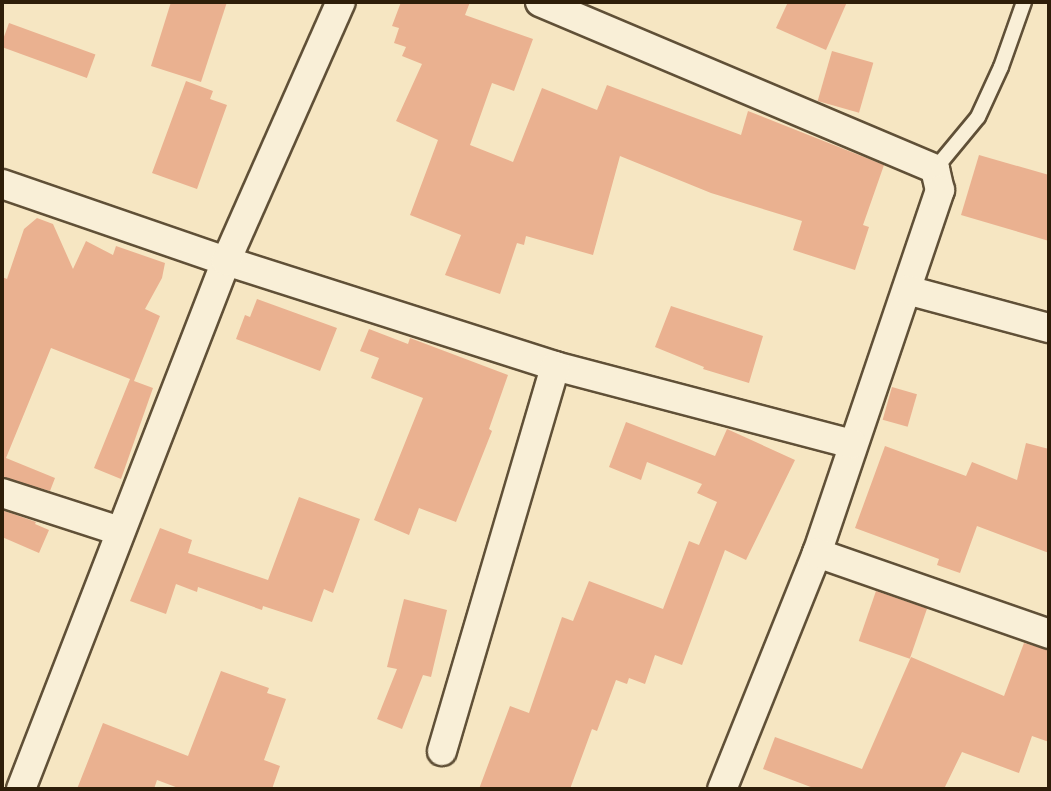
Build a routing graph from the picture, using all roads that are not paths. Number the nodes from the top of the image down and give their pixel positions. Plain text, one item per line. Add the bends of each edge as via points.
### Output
1 (341, 2) edge
2 (540, 2) edge
3 (1024, 2) edge
4 (935, 169) junction
5 (2, 184) edge
6 (226, 261) junction
7 (907, 290) junction
8 (1049, 328) edge
9 (555, 366) junction
10 (852, 444) junction
11 (2, 493) edge
12 (120, 531) junction
13 (817, 553) junction
14 (1049, 634) edge
15 (442, 751) dead end
16 (21, 789) edge
17 (722, 789) edge

1 - 6 street
2 - 4 street
3 - 4 lane via 978,117
4 - 7 street via 940,190
5 - 6 street
6 - 9 street
6 - 12 street
7 - 8 street
7 - 10 street
9 - 10 street
9 - 15 street
10 - 13 street
11 - 12 street
12 - 16 street
13 - 14 street
13 - 17 street

